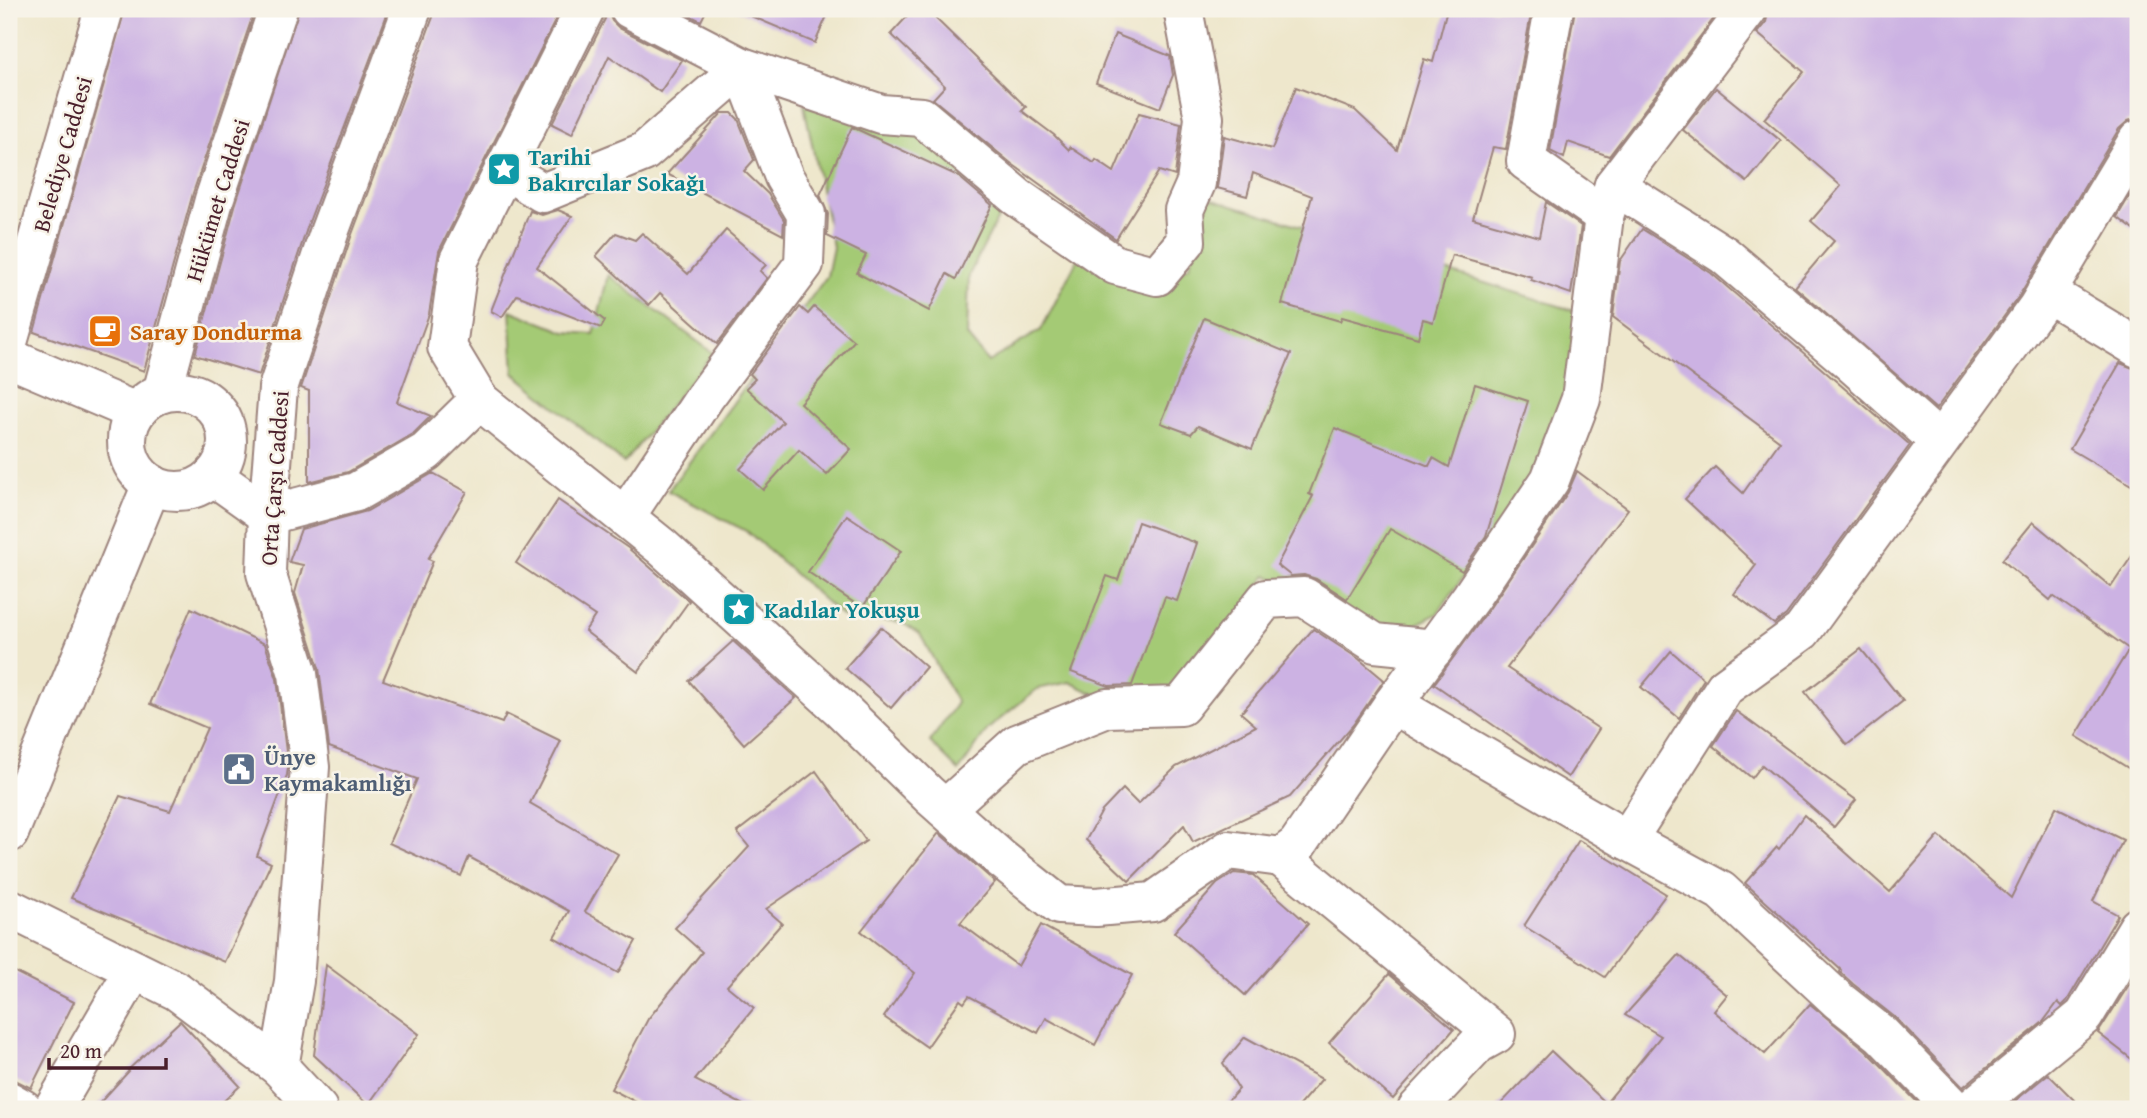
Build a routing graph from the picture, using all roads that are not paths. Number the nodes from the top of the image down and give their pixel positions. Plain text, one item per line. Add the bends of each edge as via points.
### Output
1 (104, 9) edge
2 (278, 9) edge
3 (412, 9) edge
4 (585, 9) edge
5 (630, 9) edge
6 (1183, 9) edge
7 (1554, 9) edge
8 (1748, 9) edge
9 (742, 67) junction
10 (2138, 140) edge
11 (504, 169) junction
12 (1609, 201) junction
13 (2046, 292) junction
14 (9, 339) edge
15 (2138, 348) edge
16 (9, 358) edge
17 (479, 400) junction
18 (149, 402) junction
19 (1939, 442) junction
20 (213, 476) junction
21 (152, 484) junction
22 (268, 515) junction
23 (625, 517) junction
24 (1434, 649) junction
25 (1393, 704) junction
26 (945, 809) junction
27 (9, 833) edge
28 (1628, 840) junction
29 (1281, 857) junction
30 (9, 908) edge
31 (2138, 927) edge
32 (134, 970) junction
33 (279, 1067) junction
34 (9, 1101) edge
35 (23, 1109) edge
36 (53, 1109) edge
37 (318, 1109) edge
38 (1417, 1109) edge
39 (1954, 1109) edge
40 (1971, 1109) edge

1 - 14 street, Belediye Caddesi
2 - 18 street, Hükümet Caddesi
3 - 22 street, Orta Çarşı Caddesi via 330,230 278,388
4 - 11 street
5 - 9 street
6 - 9 street via 1203,118 1196,183 1184,210 1186,242 1157,276 1115,265 1017,197 922,117 881,114
7 - 12 street via 1526,161
8 - 12 street
9 - 11 street via 644,152 543,192
9 - 23 street via 784,177 806,214 804,264 705,397
10 - 13 street
11 - 17 street via 459,260 447,347
12 - 19 street via 1724,255
12 - 24 street via 1581,398 1550,480
13 - 15 street
13 - 19 street
16 - 18 street
17 - 22 street via 426,452 356,492
17 - 23 street
18 - 20 street via 178,391 209,402 226,430 227,446
18 - 21 street via 128,427 127,443 138,474
19 - 28 street via 1802,631 1725,687
20 - 21 street via 184,491
20 - 22 street
21 - 27 street
22 - 33 street, Orta Çarşı Caddesi via 267,573 298,674 310,767 294,981
23 - 26 street via 841,709
24 - 25 street
24 - 26 street via 1375,643 1304,597 1266,599 1181,706 1107,708 1017,744
25 - 28 street
25 - 29 street via 1297,845
26 - 29 street via 1059,905 1153,902 1228,850
28 - 39 street via 1721,891 1881,1034
29 - 38 street via 1496,1034 1478,1044
30 - 32 street
31 - 40 street via 2084,1016
32 - 33 street via 177,991
32 - 36 street
33 - 37 street
34 - 35 street

